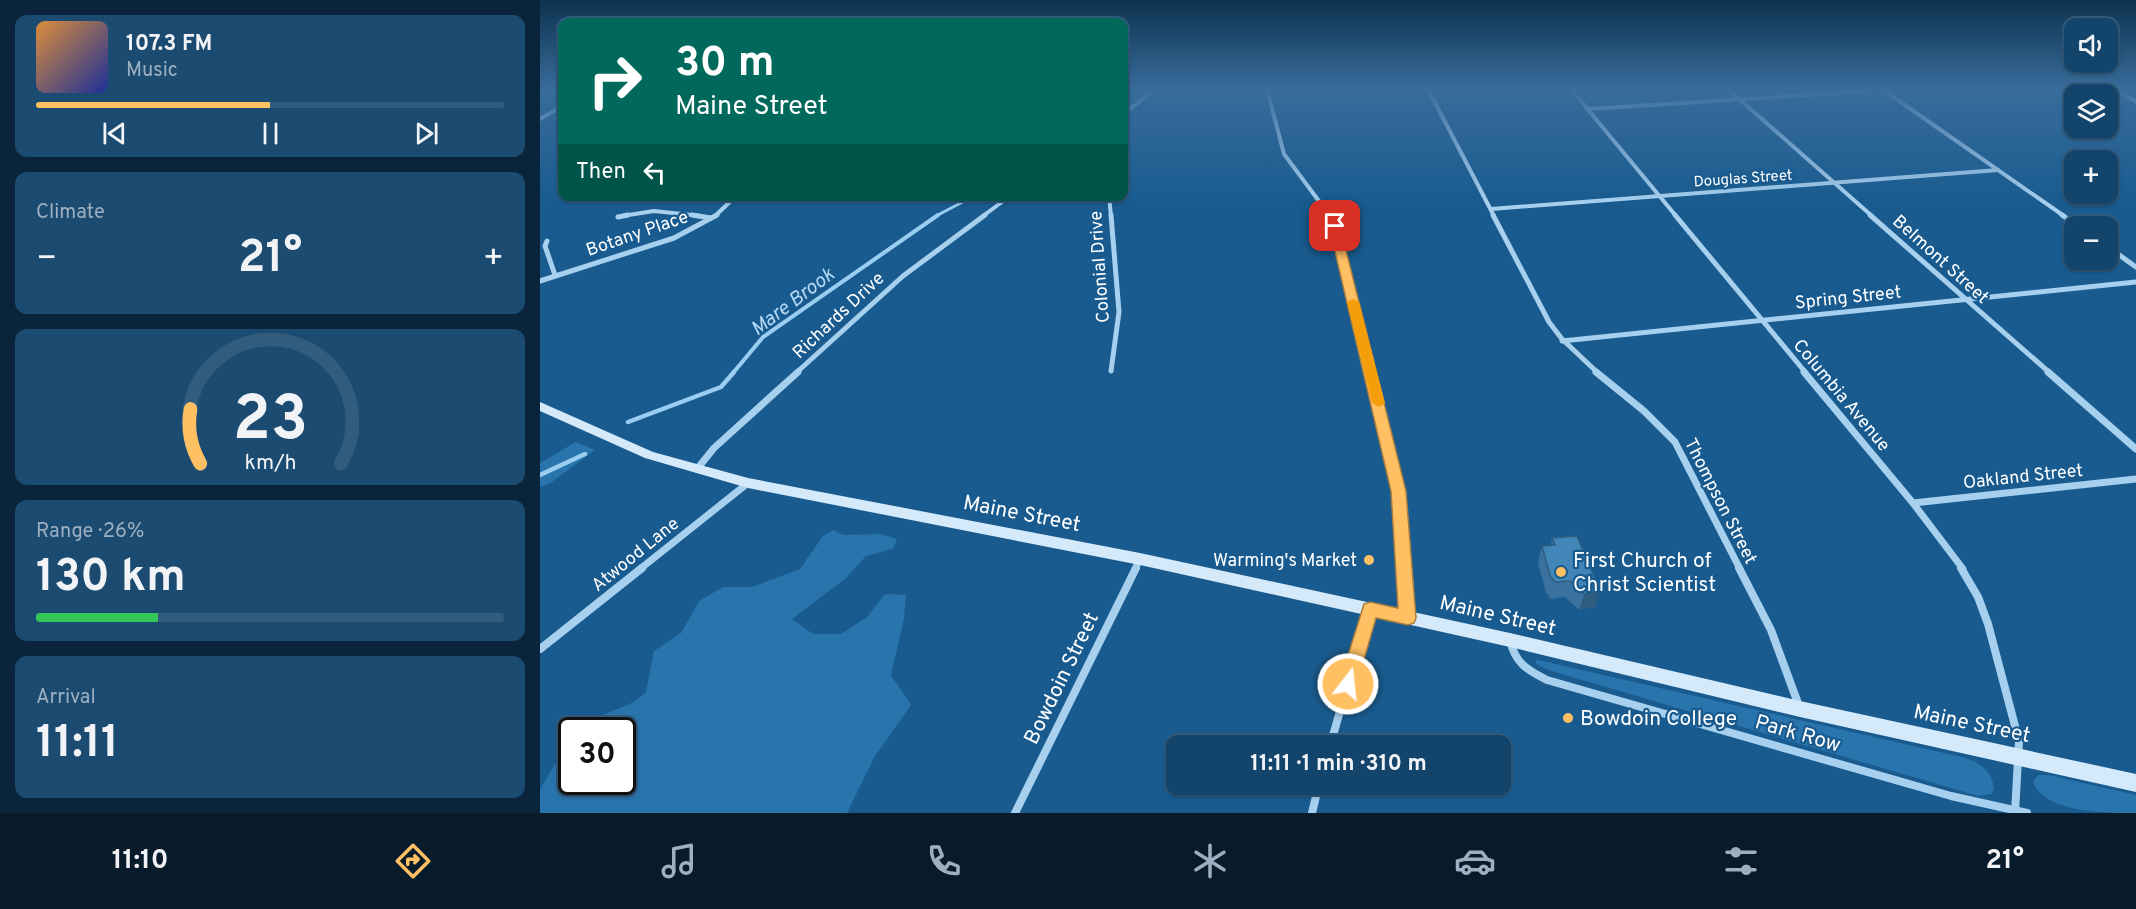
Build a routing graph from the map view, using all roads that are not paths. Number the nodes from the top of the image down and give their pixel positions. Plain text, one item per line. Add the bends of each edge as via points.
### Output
1 (1277, 127) edge
2 (1448, 127) edge
3 (1602, 127) edge
4 (1771, 127) edge
5 (1936, 127) edge
6 (1998, 170) junction
7 (1834, 183) junction
8 (1658, 196) junction
9 (730, 201) edge
10 (1003, 201) edge
11 (1109, 201) edge
12 (1491, 209) junction
13 (2064, 216) edge
14 (618, 217) dead end
15 (712, 219) junction
16 (547, 240) dead end
17 (2118, 254) edge
18 (2136, 267) edge
19 (555, 276) junction
20 (540, 281) edge
21 (2136, 282) edge
22 (1966, 300) junction
23 (1761, 321) junction
24 (1563, 341) junction
25 (1111, 371) dead end
26 (540, 406) edge
27 (2136, 449) edge
28 (697, 470) junction
29 (2136, 479) edge
30 (748, 483) junction
31 (1913, 503) junction
32 (1140, 559) junction
33 (1370, 610) junction
34 (1408, 618) junction
35 (1510, 640) junction
36 (540, 649) edge
37 (1800, 709) junction
38 (1333, 735) edge
39 (2018, 755) junction
40 (2136, 783) edge
41 (1316, 795) edge
42 (2014, 811) edge
43 (1015, 813) edge
44 (1312, 813) edge
45 (2027, 813) edge

1 - 34 street via 1284,154 1330,216 1338,237 1398,491
2 - 12 street, Thompson Street
3 - 8 street, Columbia Avenue
4 - 7 street, Belmont Street
5 - 6 street
6 - 7 street, Douglas Street
6 - 13 street
7 - 8 street, Douglas Street
7 - 22 street, Belmont Street
8 - 12 street, Douglas Street
8 - 23 street, Columbia Avenue
9 - 15 street, Botany Place
10 - 28 street, Richards Drive via 860,313 714,448
11 - 25 street, Colonial Drive via 1119,312
12 - 24 street, Thompson Street
14 - 15 street via 662,209
15 - 19 street, Botany Place via 676,237
16 - 19 street via 545,246
17 - 18 street
19 - 20 street, Botany Place
21 - 22 street, Spring Street
22 - 23 street, Spring Street
22 - 27 street, Belmont Street
23 - 24 street, Spring Street
23 - 31 street, Columbia Avenue
24 - 37 street, Thompson Street via 1653,417 1675,442 1771,630
26 - 28 street, Maine Street via 649,455
28 - 30 street, Maine Street
29 - 31 street, Oakland Street
30 - 32 street, Maine Street
30 - 36 street, Atwood Lane
31 - 39 street, Columbia Avenue via 1947,546 1978,597 2018,734
32 - 33 street, Maine Street
32 - 43 street, Bowdoin Street
33 - 34 street, Maine Street
33 - 38 street
34 - 35 street, Maine Street
35 - 37 street, Maine Street
35 - 42 street, Park Row via 1513,658 1547,680
37 - 39 street, Maine Street
39 - 40 street, Maine Street
39 - 42 street, Columbia Avenue
41 - 44 street
42 - 45 street, Park Row

